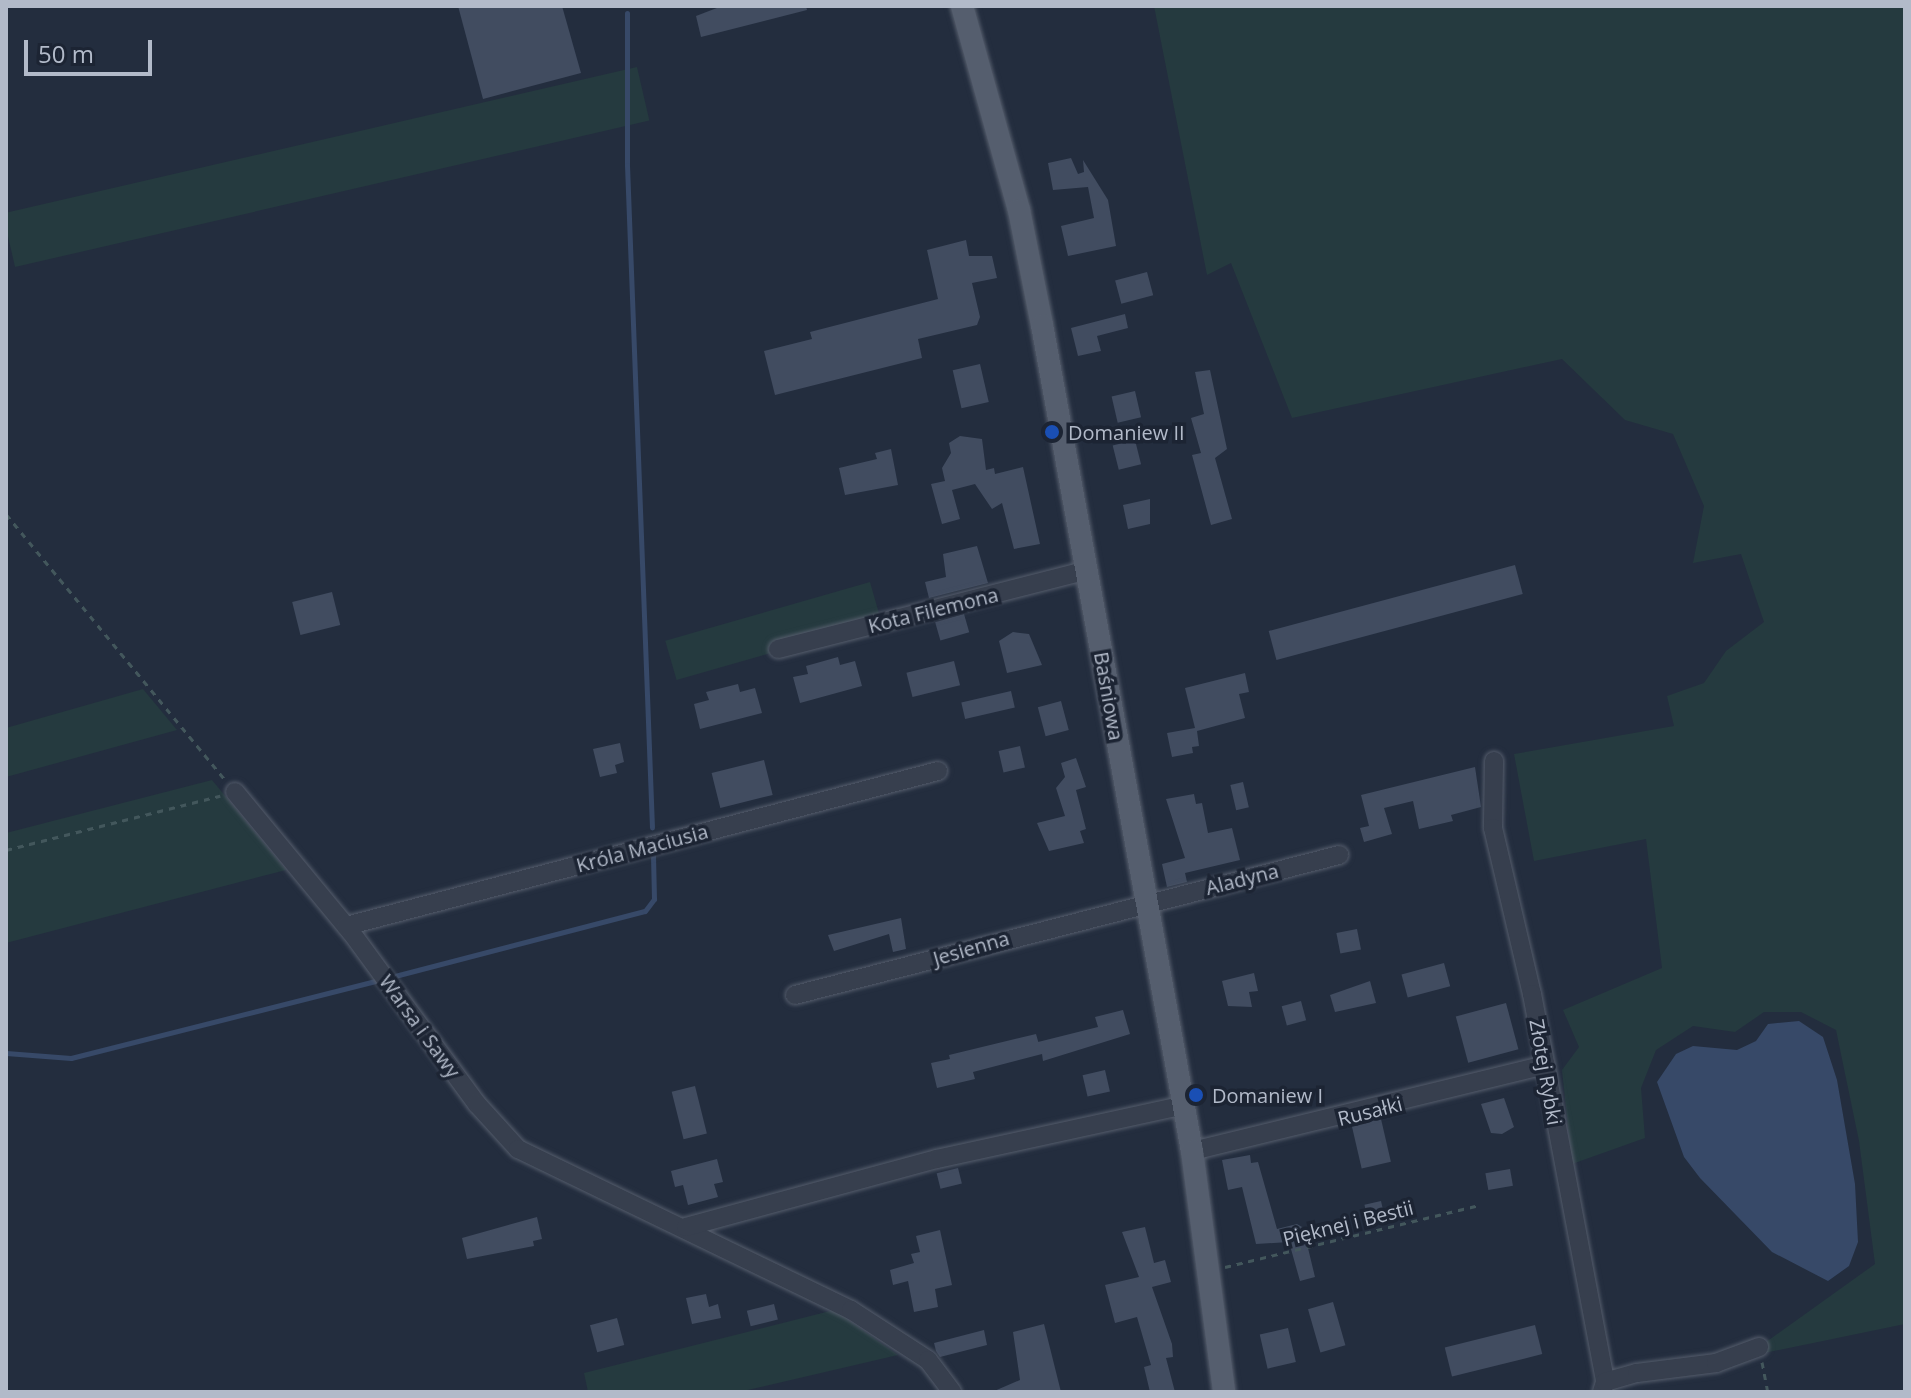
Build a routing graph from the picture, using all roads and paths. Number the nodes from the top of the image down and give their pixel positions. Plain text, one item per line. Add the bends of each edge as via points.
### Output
1 (962, 6) edge
2 (6, 514) edge
3 (1087, 570) junction
4 (778, 649) dead end
5 (1494, 761) dead end
6 (938, 771) dead end
7 (235, 792) junction
8 (6, 850) edge
9 (1339, 855) dead end
10 (1146, 903) junction
11 (346, 926) junction
12 (795, 995) dead end
13 (1546, 1065) junction
14 (1184, 1105) junction
15 (1192, 1151) junction
16 (1480, 1205) dead end
17 (686, 1227) junction
18 (1223, 1268) dead end
19 (1759, 1347) joint
20 (1604, 1387) edge
21 (952, 1392) edge
22 (1224, 1392) edge
23 (1768, 1392) edge

1 - 3 main road, Baśniowa via 1019,210
2 - 7 path
3 - 4 street, Kota Filemona
3 - 10 main road, Baśniowa
5 - 13 street, Złotej Rybki via 1493,828
6 - 11 street, Króla Maciusia
7 - 8 path
7 - 11 street, Warsa i Sawy
9 - 10 street, Aladyna
10 - 12 street, Jesienna
10 - 14 main road, Baśniowa
11 - 17 street, Warsa i Sawy via 477,1104 518,1149
13 - 15 street, Rusałki
13 - 20 street, Złotej Rybki
14 - 15 main road, Baśniowa
14 - 17 street via 937,1159
15 - 22 main road, Baśniowa
16 - 18 path, Pięknej i Bestii
17 - 21 street, Warsa i Sawy via 851,1310 928,1360
19 - 20 street via 1716,1363 1637,1373
19 - 23 path

